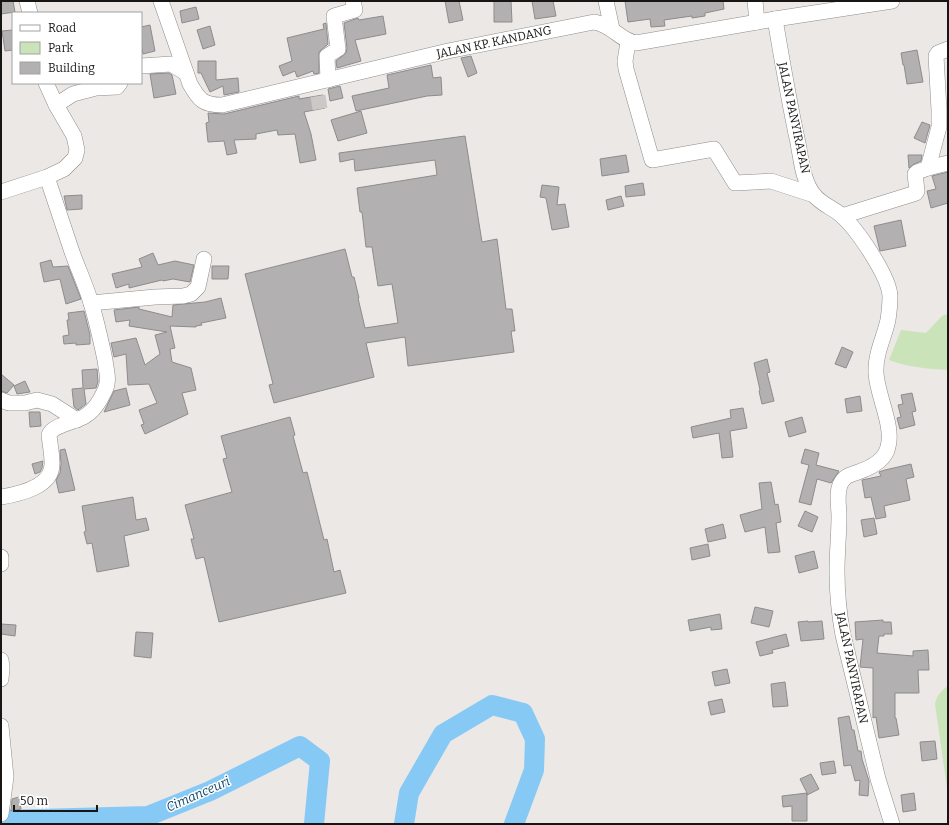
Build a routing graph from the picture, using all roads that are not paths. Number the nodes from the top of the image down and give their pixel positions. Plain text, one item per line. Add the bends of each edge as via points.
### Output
1 (27, 1) edge
2 (161, 1) edge
3 (353, 1) edge
4 (606, 1) edge
5 (755, 1) edge
6 (892, 1) edge
7 (30, 12) edge
8 (775, 19) junction
9 (757, 22) junction
10 (612, 28) junction
11 (628, 42) junction
12 (948, 49) edge
13 (142, 66) edge
14 (186, 73) junction
15 (46, 84) edge
16 (119, 84) edge
17 (320, 86) junction
18 (56, 105) junction
19 (948, 163) edge
20 (928, 168) junction
21 (47, 177) junction
22 (1, 192) edge
23 (814, 195) junction
24 (842, 216) junction
25 (204, 260) dead end
26 (91, 303) junction
27 (1, 400) edge
28 (77, 420) junction
29 (1, 497) edge
30 (1, 557) edge
31 (1, 564) edge
32 (1, 660) edge
33 (1, 679) edge
34 (1, 726) edge
35 (1, 811) edge
36 (892, 824) edge

1 - 7 street
2 - 14 street, JALAN KP. KANDANG
3 - 17 street via 355,10 334,16 338,49 327,56
4 - 10 street
5 - 9 street
6 - 8 street
8 - 9 street
8 - 23 street, JALAN PANYIRAPAN via 799,150 808,184
9 - 11 street via 636,43
10 - 11 street, JALAN KP. KANDANG
10 - 17 street, JALAN KP. KANDANG via 594,22 448,51
11 - 23 street via 626,69 652,160 714,149 735,183 771,181
12 - 20 street via 936,56 938,127
13 - 14 street via 171,64
14 - 17 street, JALAN KP. KANDANG via 197,95 204,103 211,105
15 - 18 street
16 - 18 street via 117,87 96,88 73,94
18 - 21 street via 74,136 77,150 75,158 64,169
19 - 20 street
20 - 24 street via 915,174 918,189 916,193
21 - 22 street
21 - 26 street
23 - 24 street, JALAN PANYIRAPAN
24 - 36 street, JALAN PANYIRAPAN via 864,243 883,274 890,295 888,320 876,368 889,432 889,445 876,462 848,475 842,481 838,501 837,572 843,635 878,779
25 - 26 street via 198,287 192,294
26 - 28 street via 108,378 106,387 94,407 87,415
27 - 28 street via 9,403 37,400 45,402
28 - 29 street via 50,431 53,464 46,479 38,486 15,495
30 - 31 street
32 - 33 street
34 - 35 street via 6,777

